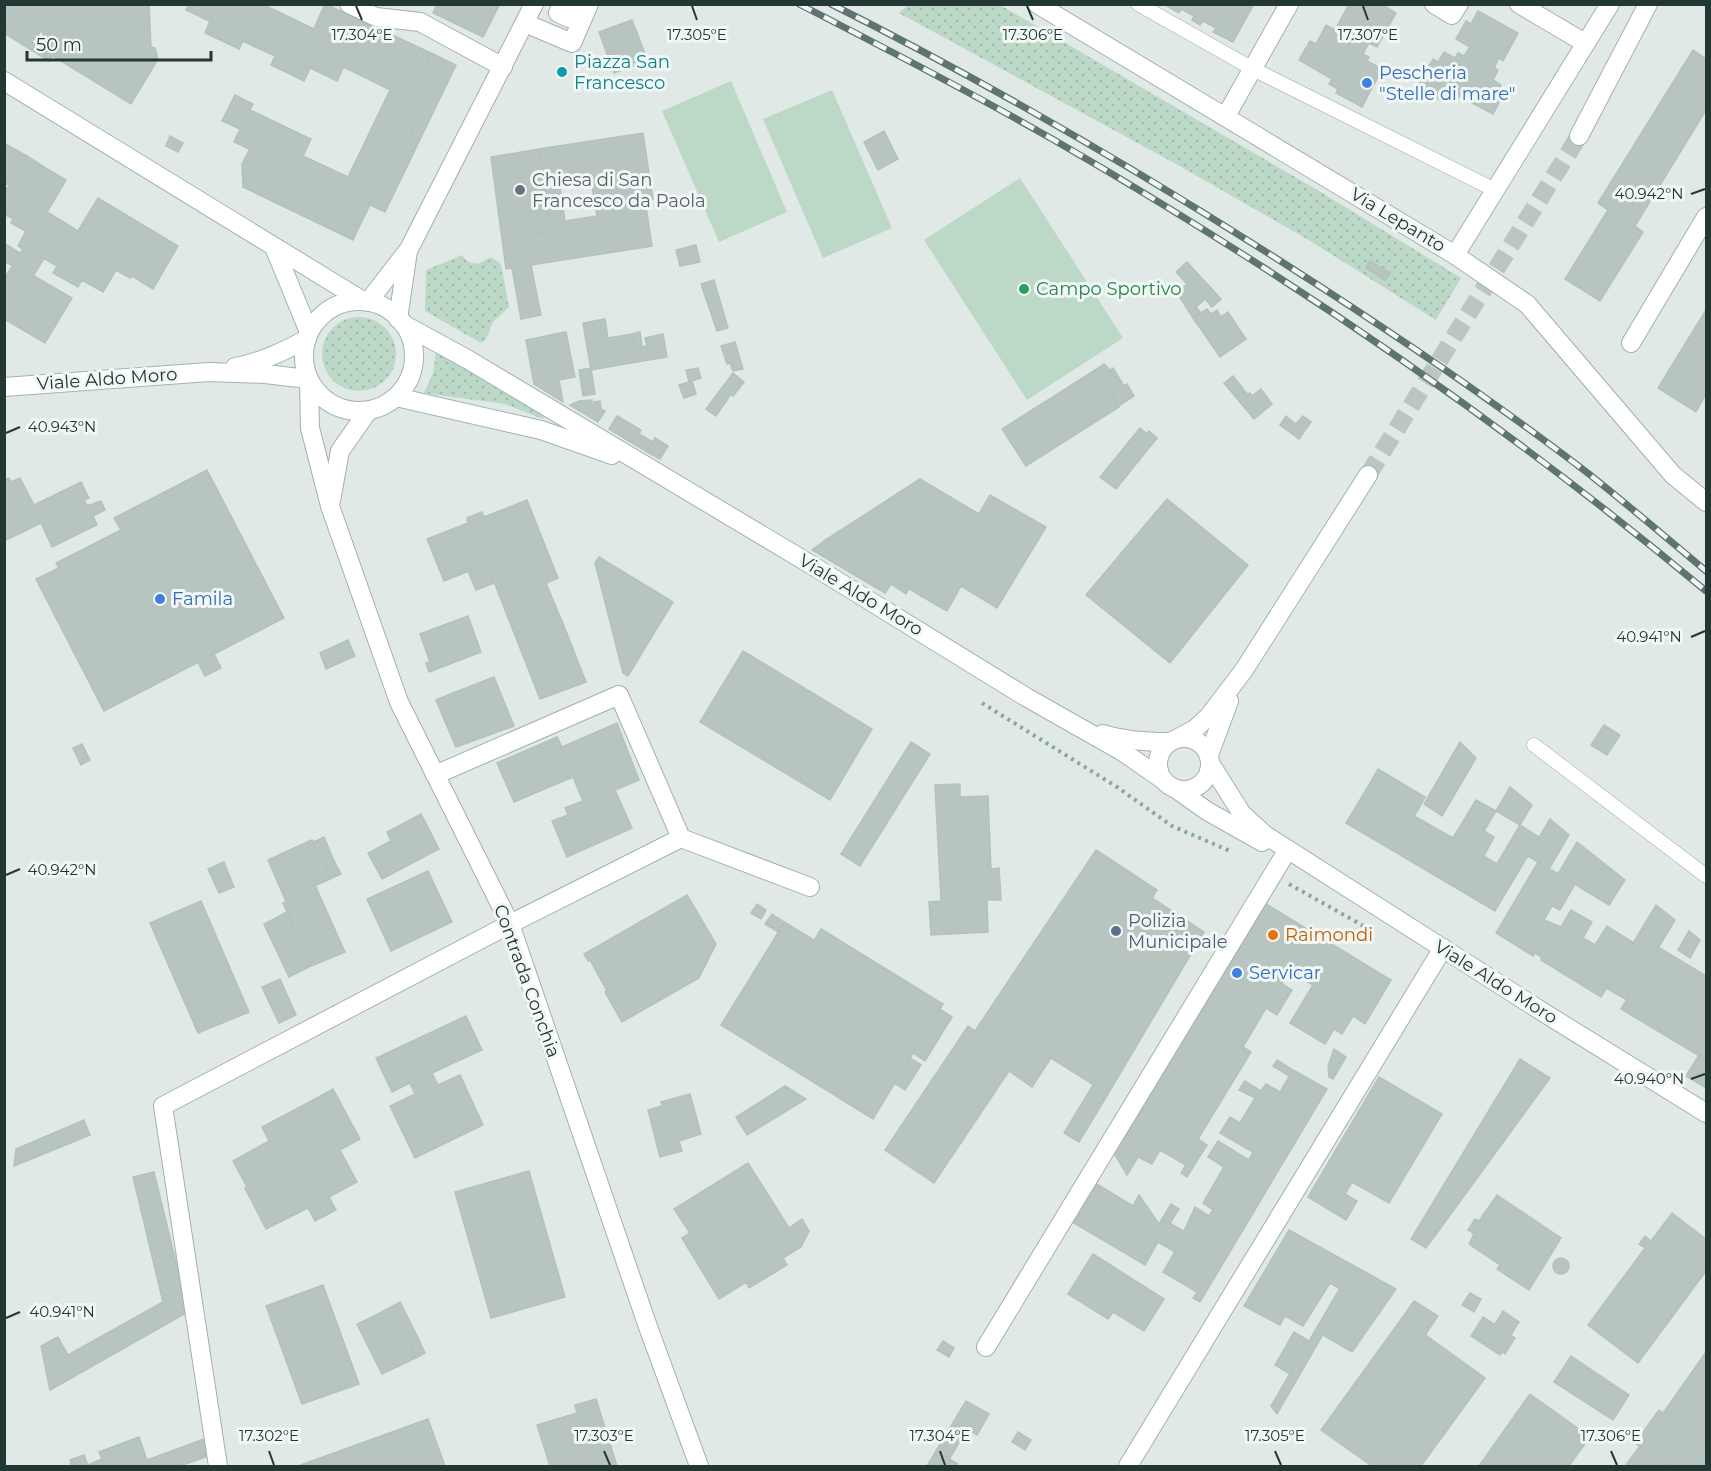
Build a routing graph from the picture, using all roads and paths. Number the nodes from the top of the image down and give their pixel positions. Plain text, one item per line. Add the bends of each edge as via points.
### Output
1 (349, 4) edge
2 (534, 4) edge
3 (562, 4) edge
4 (576, 4) edge
5 (589, 4) edge
6 (1036, 4) edge
7 (1138, 4) edge
8 (1289, 4) edge
9 (1434, 4) edge
10 (1459, 4) edge
11 (1519, 4) edge
12 (1610, 4) edge
13 (1648, 4) edge
14 (525, 23) junction
15 (1585, 43) junction
16 (503, 67) junction
17 (1253, 69) junction
18 (4, 81) edge
19 (1226, 116) junction
20 (1579, 136) tunnel mouth
21 (1495, 190) junction
22 (1707, 217) edge
23 (274, 247) junction
24 (409, 249) junction
25 (1455, 255) junction
26 (366, 301) junction
27 (401, 321) junction
28 (308, 335) junction
29 (1631, 343) dead end
30 (209, 372) junction
31 (309, 380) junction
32 (4, 387) edge
33 (396, 397) junction
34 (368, 411) junction
35 (655, 472) junction
36 (1368, 476) tunnel mouth
37 (1707, 502) edge
38 (330, 506) junction
39 (1244, 670) junction
40 (982, 703) dead end
41 (1066, 719) junction
42 (1174, 740) junction
43 (1534, 745) dead end
44 (1209, 759) junction
45 (435, 775) junction
46 (1169, 784) junction
47 (681, 838) junction
48 (1287, 850) junction
49 (1234, 853) dead end
50 (1272, 874) junction
51 (1707, 876) edge
52 (810, 887) dead end
53 (510, 924) junction
54 (1376, 933) dead end
55 (1443, 948) junction
56 (1707, 1113) edge
57 (986, 1347) dead end
58 (218, 1467) edge
59 (699, 1467) edge
60 (1128, 1467) edge

1 - 16 street via 376,17 420,22
2 - 14 street
3 - 4 street via 558,13 569,18
5 - 14 street via 572,43
6 - 19 street, Via Lepanto
7 - 17 lane
8 - 17 street
9 - 10 street via 1452,15
11 - 15 street
12 - 15 street
13 - 20 street
14 - 16 street
15 - 21 street
16 - 24 street
17 - 19 street
17 - 21 lane
18 - 23 street
19 - 25 street, Via Lepanto
21 - 25 street
22 - 29 street
23 - 26 street
23 - 28 street
24 - 26 street
24 - 27 street
25 - 37 street, Via Lepanto via 1527,304 1673,474
26 - 27 street via 380,304
26 - 28 street via 331,308 318,318
27 - 33 street via 411,336 415,353 407,385
27 - 35 street, Viale Aldo Moro
28 - 30 street, Viale Aldo Moro via 281,352 245,366
28 - 31 street via 304,365
30 - 31 street, Viale Aldo Moro
30 - 32 street, Viale Aldo Moro
31 - 34 street via 320,396 334,406
31 - 38 street, Contrada Conchia via 310,428
33 - 34 street via 383,407
33 - 35 street, Viale Aldo Moro via 541,430
34 - 38 street, Contrada Conchia via 340,451
35 - 41 street, Viale Aldo Moro
36 - 39 street
38 - 45 street, Contrada Conchia via 399,702
39 - 42 street via 1209,716
39 - 44 street via 1223,714
40 - 49 path via 1172,826
41 - 42 street, Viale Aldo Moro via 1114,738
41 - 46 street, Viale Aldo Moro
42 - 44 street via 1185,737 1200,743
42 - 46 street via 1160,754 1158,762
43 - 51 lane
44 - 46 street via 1201,784 1185,790
44 - 48 street, Viale Aldo Moro via 1242,814
45 - 47 street via 618,695
45 - 53 street, Contrada Conchia
46 - 48 street, Viale Aldo Moro via 1257,840
47 - 52 street
47 - 53 street
48 - 50 street
48 - 55 street, Viale Aldo Moro
50 - 54 path
50 - 57 street
53 - 58 street via 163,1106
53 - 59 street, Contrada Conchia
55 - 56 street, Viale Aldo Moro
55 - 60 street

